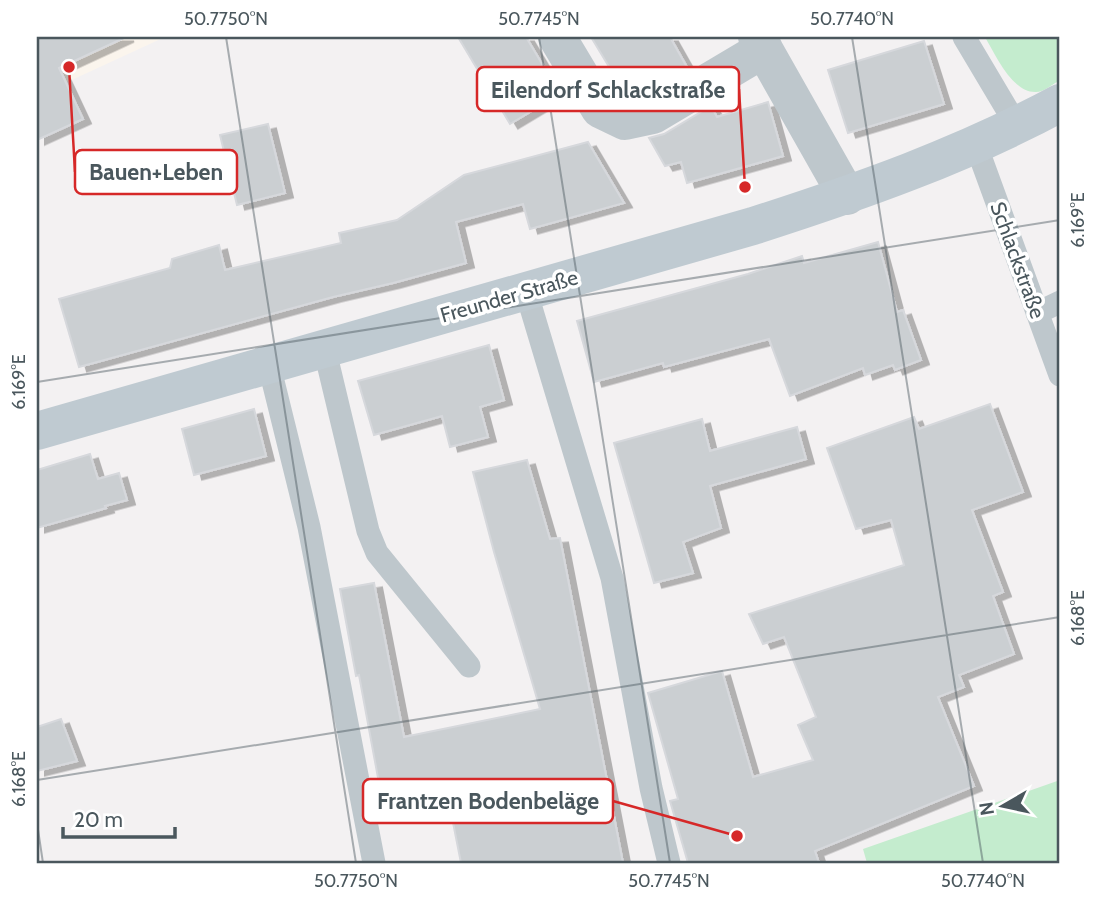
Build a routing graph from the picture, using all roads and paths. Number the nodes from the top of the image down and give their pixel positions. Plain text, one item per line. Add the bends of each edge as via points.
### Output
1 (556, 37) edge
2 (964, 37) edge
3 (761, 43) edge
4 (1060, 103) edge
5 (1017, 127) junction
6 (976, 145) junction
7 (847, 196) junction
8 (526, 291) junction
9 (1060, 302) edge
10 (1038, 313) junction
11 (324, 348) junction
12 (269, 365) junction
13 (1060, 374) edge
14 (37, 431) edge
15 (469, 666) dead end
16 (374, 863) edge
17 (669, 863) edge

1 - 3 street via 600,109 625,121 653,115
2 - 5 lane
3 - 7 street
4 - 5 main road, Freunder Straße
5 - 6 main road, Freunder Straße
6 - 7 main road, Freunder Straße
6 - 10 lane, Schlackstraße
7 - 8 main road, Freunder Straße
8 - 11 main road, Freunder Straße
8 - 17 lane via 612,578
9 - 10 lane
10 - 13 lane, Schlackstraße
11 - 12 main road, Freunder Straße
11 - 15 lane via 377,553
12 - 14 main road, Freunder Straße
12 - 16 lane via 309,527

